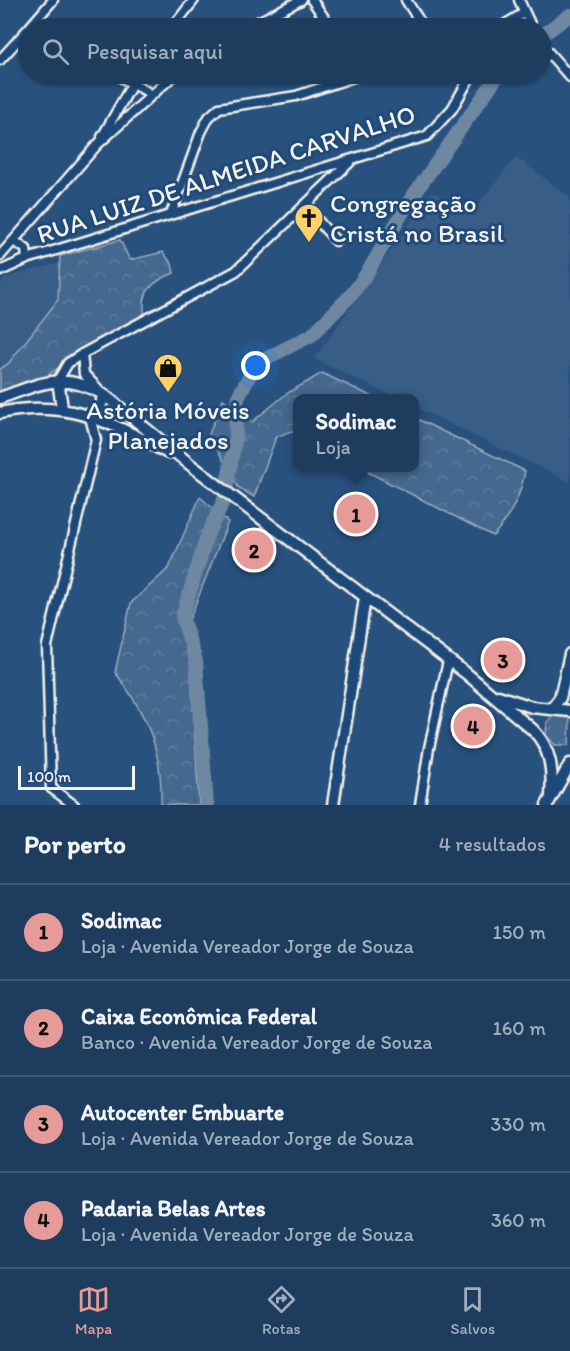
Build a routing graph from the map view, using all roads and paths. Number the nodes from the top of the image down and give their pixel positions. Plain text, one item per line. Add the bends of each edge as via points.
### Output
1 (53, 0) edge
2 (194, 0) edge
3 (301, 0) edge
4 (312, 0) edge
5 (406, 0) edge
6 (519, 0) edge
7 (524, 13) junction
8 (40, 18) edge
9 (180, 18) edge
10 (266, 18) edge
11 (324, 18) edge
12 (418, 18) edge
13 (519, 18) edge
14 (527, 18) edge
15 (18, 42) edge
16 (552, 56) edge
17 (0, 60) edge
18 (570, 77) edge
19 (131, 84) edge
20 (134, 84) edge
21 (162, 84) edge
22 (331, 84) edge
23 (466, 84) edge
24 (146, 96) junction
25 (121, 104) junction
26 (132, 112) junction
27 (97, 145) junction
28 (352, 160) junction
29 (304, 205) junction
30 (171, 214) junction
31 (14, 241) junction
32 (336, 241) dead end
33 (3, 254) edge
34 (27, 259) junction
35 (10, 267) junction
36 (0, 271) edge
37 (82, 354) junction
38 (58, 380) junction
39 (102, 394) junction
40 (0, 398) edge
41 (62, 408) junction
42 (0, 413) edge
43 (90, 417) junction
44 (192, 466) junction
45 (365, 598) junction
46 (380, 609) junction
47 (362, 618) junction
48 (570, 654) edge
49 (448, 661) junction
50 (489, 692) junction
51 (570, 693) edge
52 (552, 708) junction
53 (570, 711) edge
54 (570, 764) edge
55 (549, 800) edge
56 (74, 805) edge
57 (333, 805) edge
58 (420, 805) edge

1 - 8 street
2 - 9 street
3 - 10 street
4 - 11 street
5 - 12 street
6 - 7 street
7 - 13 street
7 - 14 street
15 - 17 street
16 - 18 street
19 - 25 street
20 - 24 street
21 - 24 street
22 - 30 street via 296,96 219,108 208,117 201,132
23 - 28 street, RUA LUIZ DE ALMEIDA CARVALHO via 452,109 427,136
24 - 26 street
25 - 26 street
25 - 27 street
26 - 27 street
27 - 31 street
28 - 29 street
28 - 30 street, RUA LUIZ DE ALMEIDA CARVALHO
29 - 32 street
29 - 37 street via 236,271
30 - 34 street, RUA LUIZ DE ALMEIDA CARVALHO
31 - 33 street
31 - 34 street via 26,249
33 - 35 street
34 - 35 street, RUA LUIZ DE ALMEIDA CARVALHO
35 - 36 street, RUA LUIZ DE ALMEIDA CARVALHO
37 - 38 street via 68,363
37 - 39 street via 84,374
38 - 39 main road via 87,385
38 - 40 main road
38 - 41 main road
39 - 43 main road via 101,405
39 - 44 main road
41 - 42 main road
41 - 43 main road
43 - 44 main road via 127,431
43 - 56 street via 96,440 50,629 45,671 51,788
44 - 45 main road
45 - 46 main road
45 - 47 main road
46 - 47 main road
46 - 49 main road
47 - 57 main road
48 - 51 main road
48 - 52 main road via 560,698
49 - 50 main road
49 - 58 street
50 - 52 main road via 523,706
50 - 55 main road via 541,737 550,757
52 - 53 main road
54 - 55 main road

